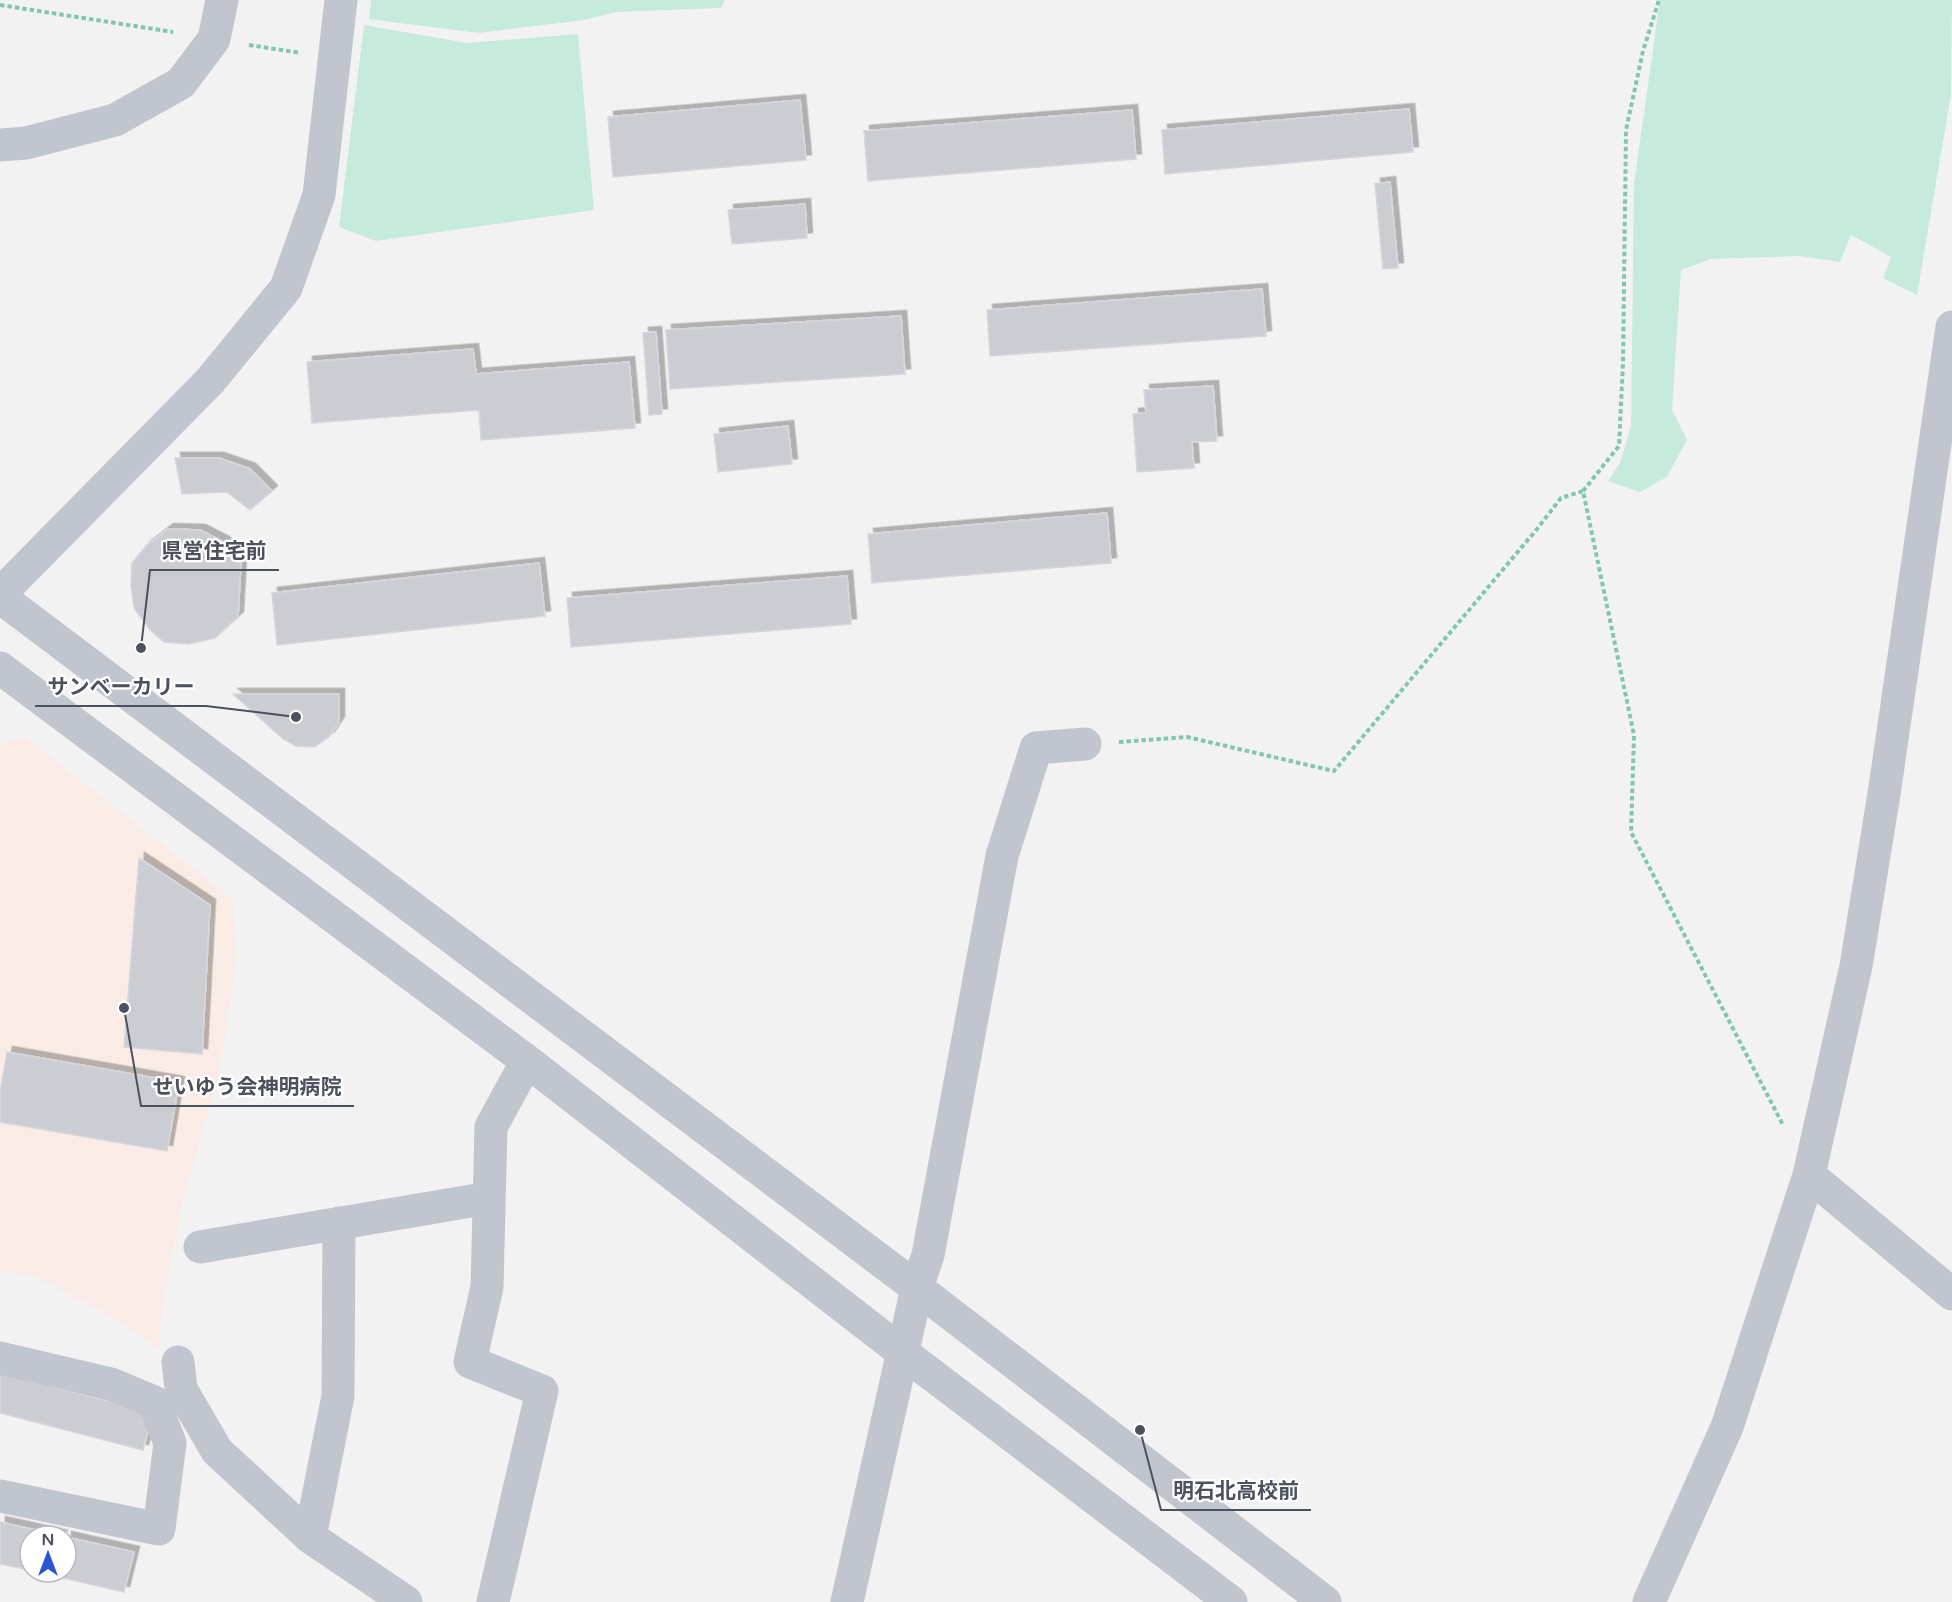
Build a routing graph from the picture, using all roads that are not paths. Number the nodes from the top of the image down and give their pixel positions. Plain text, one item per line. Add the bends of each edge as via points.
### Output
1 (222, 0) edge
2 (342, 0) edge
3 (0, 145) edge
4 (1952, 327) edge
5 (0, 595) edge
6 (0, 668) edge
7 (1085, 744) road end
8 (527, 1061) junction
9 (1809, 1175) junction
10 (489, 1198) junction
11 (339, 1223) junction
12 (200, 1247) dead end
13 (917, 1288) junction
14 (1952, 1294) edge
15 (903, 1352) junction
16 (0, 1358) edge
17 (178, 1362) dead end
18 (0, 1496) edge
19 (310, 1537) junction
20 (406, 1602) edge
21 (493, 1602) edge
22 (847, 1602) edge
23 (1231, 1602) edge
24 (1325, 1602) edge
25 (1649, 1602) edge

1 - 3 street via 214,39 181,83 115,120 26,143
2 - 5 street via 319,195 286,288 210,381
4 - 9 street via 1858,954
5 - 13 street
6 - 8 street
7 - 13 street via 1036,748 1002,856 928,1255
8 - 10 street via 491,1127
8 - 15 street
9 - 14 street
9 - 25 street via 1727,1427
10 - 11 street
10 - 21 street via 487,1287 470,1362 542,1391
11 - 12 street
11 - 19 street via 338,1396
13 - 15 street
13 - 24 street
15 - 22 street
15 - 23 street
16 - 18 street via 111,1384 154,1402 170,1443 159,1529
17 - 19 street via 181,1389 217,1451
19 - 20 street

